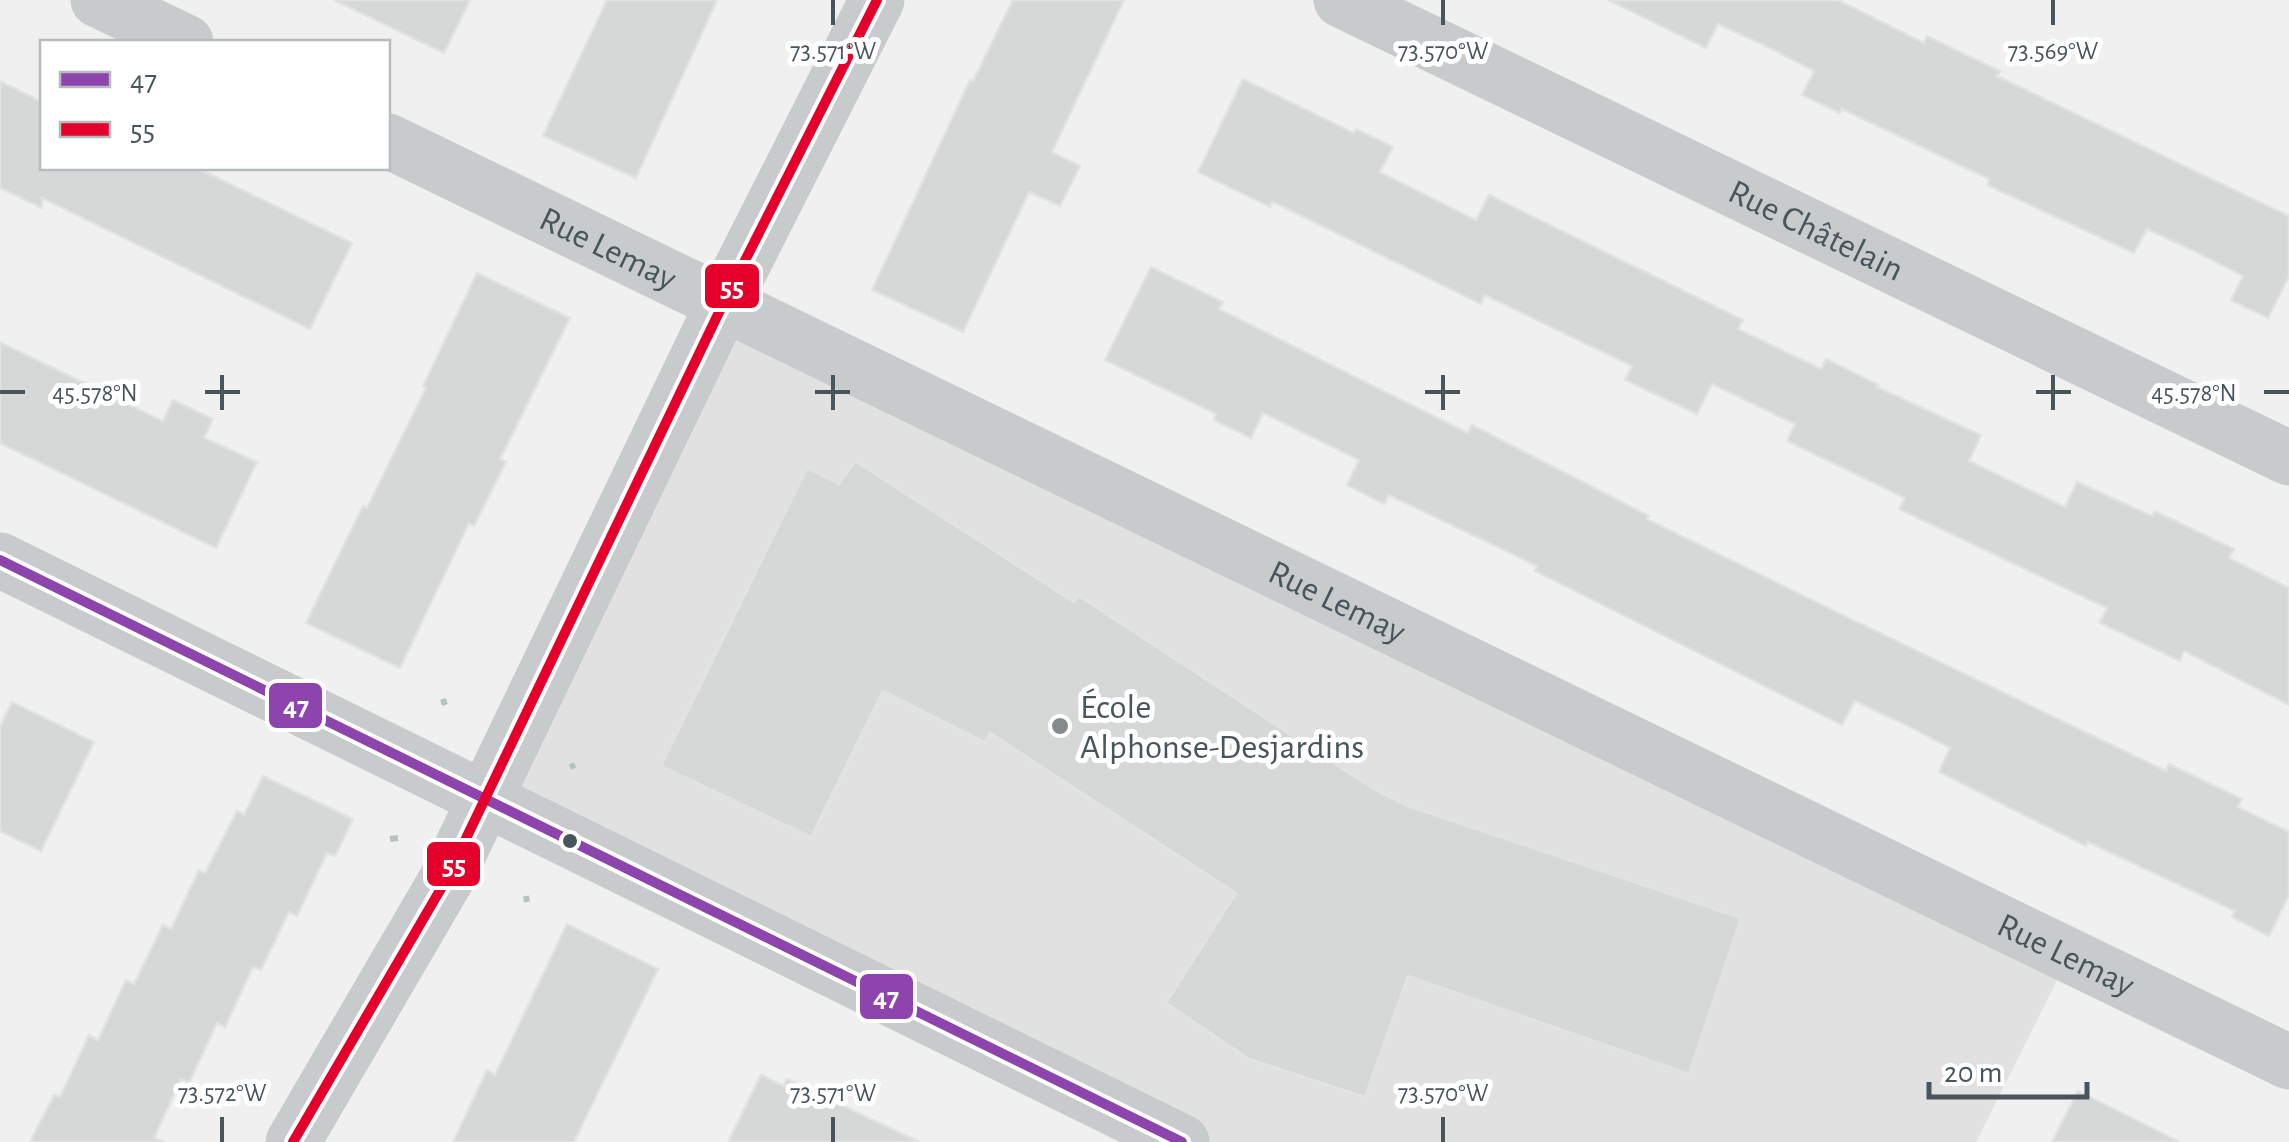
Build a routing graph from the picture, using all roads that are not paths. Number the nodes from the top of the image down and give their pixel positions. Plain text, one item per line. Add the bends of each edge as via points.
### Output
1 (98, 0) edge
2 (877, 0) edge
3 (1341, 0) edge
4 (182, 40) edge
5 (390, 142) edge
6 (724, 304) junction
7 (2289, 458) edge
8 (0, 560) edge
9 (486, 797) junction
10 (2289, 1062) edge
11 (292, 1142) edge
12 (1182, 1142) edge

1 - 4 street
2 - 6 street
3 - 7 street, Rue Châtelain
5 - 6 street, Rue Lemay
6 - 9 street
6 - 10 street, Rue Lemay
8 - 9 street
9 - 11 street via 446,880
9 - 12 street

